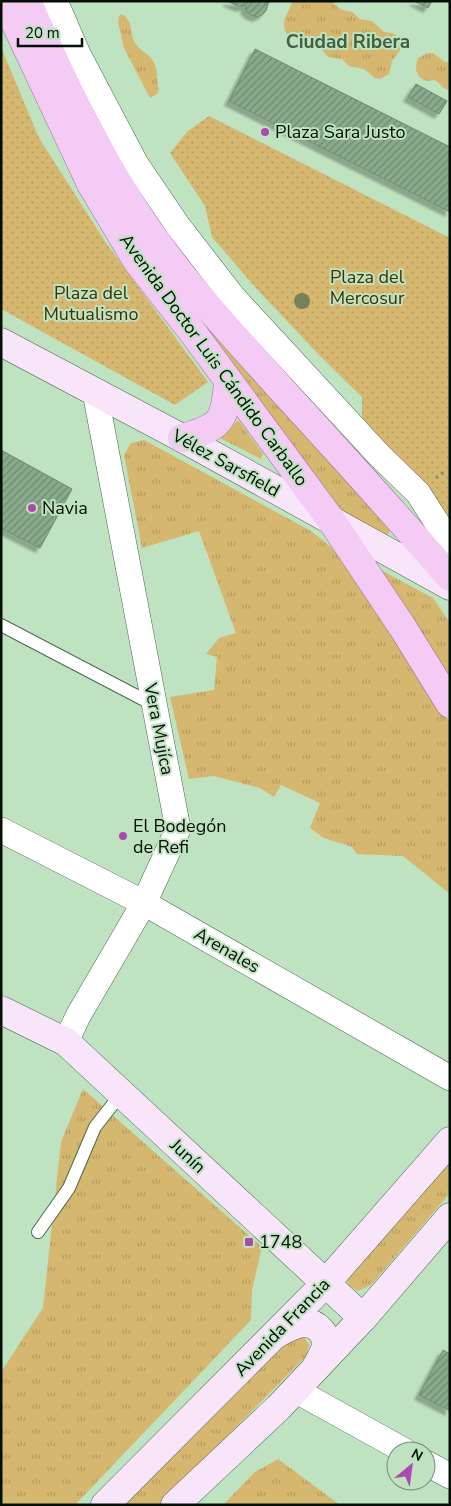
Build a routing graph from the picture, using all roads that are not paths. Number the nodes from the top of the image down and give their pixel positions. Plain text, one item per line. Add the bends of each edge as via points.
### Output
1 (5, 1) edge
2 (27, 1) edge
3 (55, 1) edge
4 (1, 342) edge
5 (228, 382) junction
6 (95, 392) junction
7 (182, 438) junction
8 (331, 520) junction
9 (450, 543) edge
10 (450, 577) edge
11 (450, 586) edge
12 (1, 625) edge
13 (450, 704) edge
14 (154, 705) junction
15 (1, 830) edge
16 (144, 903) junction
17 (1, 1010) edge
18 (66, 1042) junction
19 (450, 1078) edge
20 (121, 1094) junction
21 (450, 1141) edge
22 (450, 1217) edge
23 (38, 1232) dead end
24 (325, 1284) junction
25 (363, 1318) junction
26 (276, 1333) junction
27 (316, 1368) junction
28 (295, 1390) junction
29 (387, 1441) edge
30 (436, 1468) edge
31 (450, 1476) edge
32 (105, 1505) edge
33 (175, 1505) edge

1 - 5 main road, Avenida Doctor Luis Cándido Carballo via 91,184 137,261
2 - 10 main road, Avenida Doctor Luis Cándido Carballo via 110,171 158,244 216,316
3 - 9 street via 78,54 136,164 178,226 234,297 418,493
4 - 6 main road, Vélez Sarsfield
5 - 7 main road via 226,408 218,422 205,432
5 - 8 main road, Avenida Doctor Luis Cándido Carballo
6 - 7 main road, Vélez Sarsfield
6 - 14 street, Vera Mujíca
7 - 8 main road, Vélez Sarsfield
8 - 11 main road, Vélez Sarsfield
8 - 13 main road, Avenida Doctor Luis Cándido Carballo
12 - 14 lane
14 - 16 street, Vera Mujíca via 178,829
15 - 16 street, Arenales
16 - 18 street, Vera Mujíca
16 - 19 street, Arenales
17 - 18 main road, Junín
18 - 20 main road, Junín
20 - 23 lane via 95,1127 69,1188
20 - 24 main road, Junín
21 - 24 main road, Avenida Francia
22 - 25 main road
24 - 25 main road, Junín
24 - 26 main road, Avenida Francia
25 - 27 main road
26 - 27 main road via 303,1323 318,1328 324,1335 325,1348
26 - 32 main road, Avenida Francia
27 - 28 main road
28 - 29 street
28 - 33 main road
30 - 31 street

